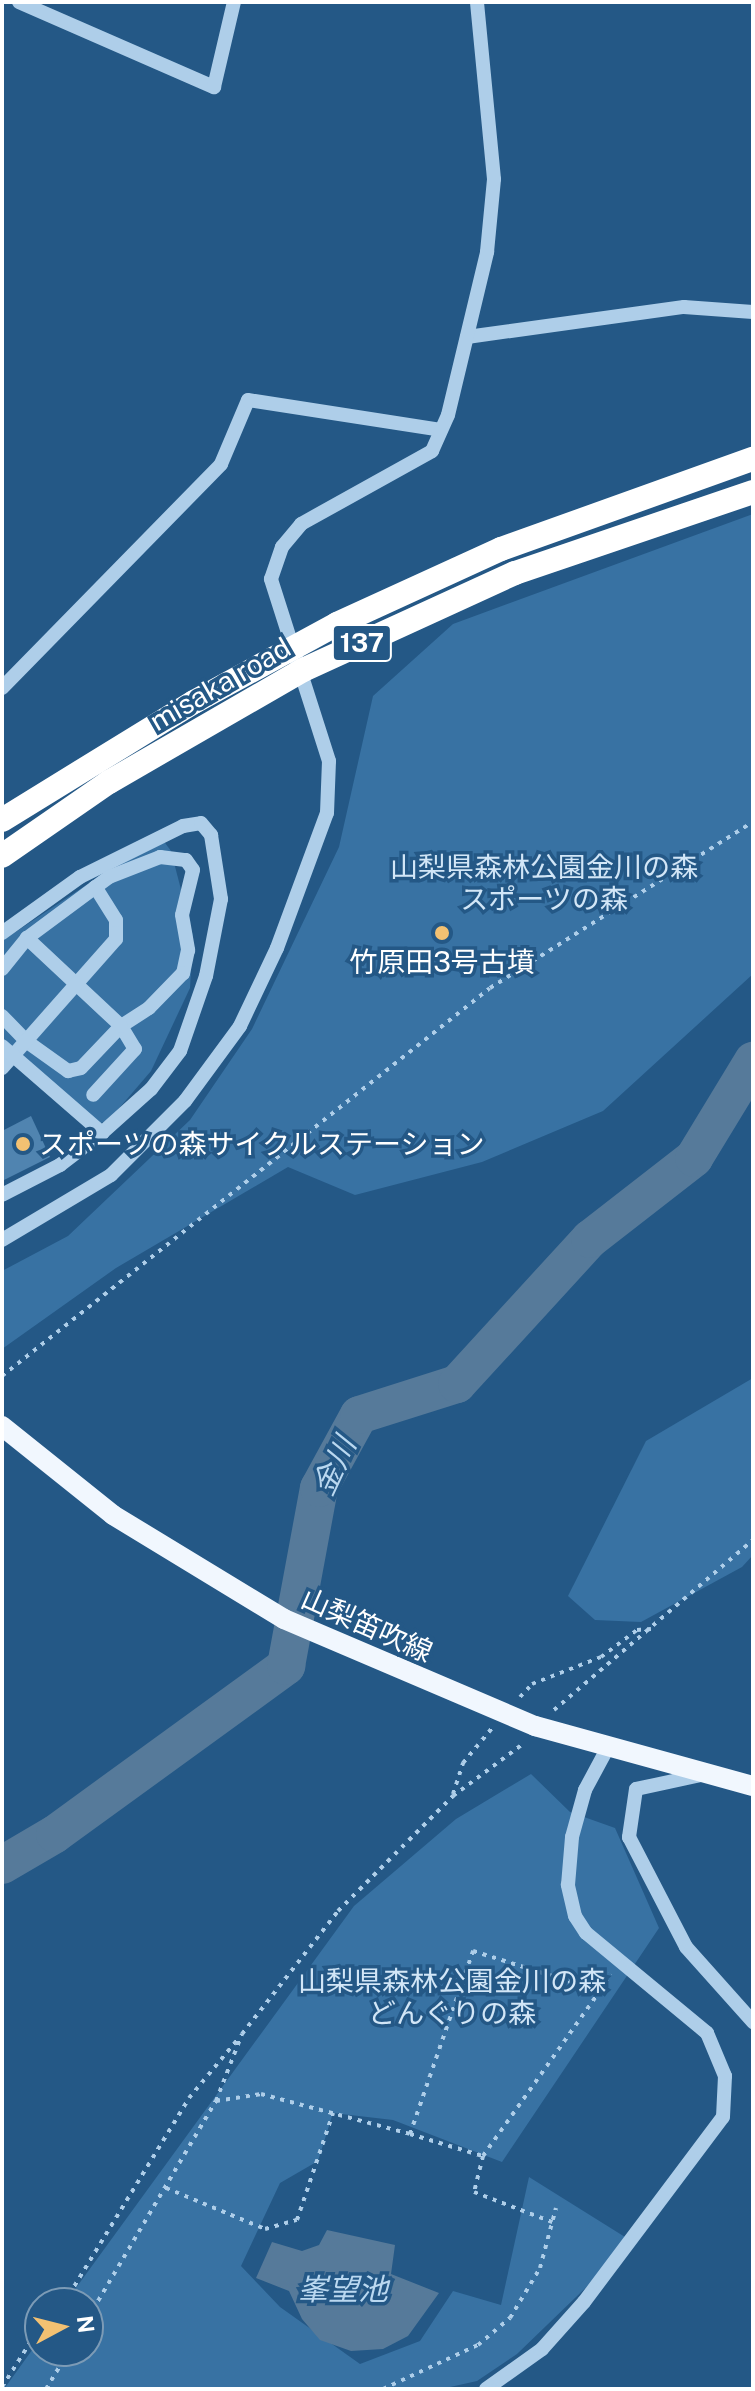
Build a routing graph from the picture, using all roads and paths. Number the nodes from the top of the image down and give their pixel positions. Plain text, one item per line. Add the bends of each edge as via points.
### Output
1 (19, 2) edge
2 (234, 2) edge
3 (477, 2) edge
4 (753, 312) edge
5 (467, 337) junction
6 (441, 430) junction
7 (753, 459) edge
8 (753, 492) edge
9 (298, 659) junction
10 (2, 688) edge
11 (2, 820) edge
12 (753, 822) edge
13 (2, 856) edge
14 (95, 887) junction
15 (2, 933) edge
16 (27, 938) junction
17 (2, 969) edge
18 (75, 985) junction
19 (2, 1016) edge
20 (121, 1026) junction
21 (26, 1041) junction
22 (2, 1046) edge
23 (2, 1068) edge
24 (93, 1095) dead end
25 (102, 1133) junction
26 (2, 1195) edge
27 (2, 1240) edge
28 (2, 1376) edge
29 (2, 1426) edge
30 (753, 1540) edge
31 (654, 1629) junction
32 (511, 1707) dead end
33 (500, 1719) dead end
34 (535, 1726) junction
35 (607, 1749) junction
36 (701, 1775) junction
37 (753, 1786) edge
38 (453, 1796) junction
39 (619, 1958) junction
40 (600, 1991) junction
41 (753, 2022) edge
42 (242, 2034) junction
43 (216, 2101) junction
44 (333, 2113) junction
45 (410, 2134) junction
46 (483, 2156) junction
47 (166, 2187) junction
48 (556, 2208) dead end
49 (552, 2222) junction
50 (74, 2287) edge
51 (104, 2291) edge
52 (24, 2352) edge
53 (59, 2367) edge
54 (2, 2387) edge
55 (46, 2389) edge
56 (383, 2389) edge
57 (486, 2389) edge

1 - 2 street via 214,87
3 - 5 street via 494,179 487,252
4 - 5 street via 684,307
5 - 6 street
6 - 9 street via 432,451 322,510 282,547 271,579
6 - 10 street via 248,400 221,464
7 - 9 highway, misaka road / 137 via 501,549
8 - 9 highway, misaka road / 137 via 515,573
9 - 11 highway, misaka road / 137
9 - 13 highway, misaka road / 137
9 - 27 street via 329,761 327,813 277,948 240,1026 185,1101 111,1175
12 - 28 path via 490,988
14 - 16 street
14 - 18 street via 119,931
14 - 20 street via 160,857 186,860 193,870 182,915 188,950 183,973 149,1008
15 - 25 street via 80,877 183,826 201,823 211,835 221,899 206,976 180,1051 151,1089
16 - 17 street
16 - 18 street
18 - 20 street
18 - 21 street
19 - 21 street
20 - 21 street via 81,1068 68,1071
20 - 24 street via 135,1049
21 - 23 street
22 - 25 street, bridge
25 - 26 street via 60,1165
29 - 34 main road, 山梨笛吹線, bridge via 113,1515 284,1619
30 - 31 path
31 - 32 path via 637,1630 601,1657 532,1684
31 - 34 path
33 - 38 path via 463,1763
34 - 35 main road, 山梨笛吹線
34 - 38 path via 518,1752
35 - 36 main road, 山梨笛吹線
35 - 39 street via 585,1790 572,1837 568,1885 575,1916 586,1933
36 - 37 main road, 山梨笛吹線
36 - 41 street via 636,1789 629,1837 686,1947
38 - 42 path via 338,1911
39 - 40 path
39 - 57 street via 707,2033 725,2076 723,2117 584,2302 542,2349
40 - 45 path via 473,1951
40 - 46 path
42 - 43 path
42 - 50 path via 189,2098
43 - 44 path via 261,2094
43 - 47 path
44 - 45 path
44 - 47 path via 297,2220 265,2229
45 - 46 path
46 - 49 path via 474,2192
47 - 51 path
48 - 49 path
49 - 56 path via 540,2268 510,2318 478,2345
52 - 54 path
53 - 55 path

